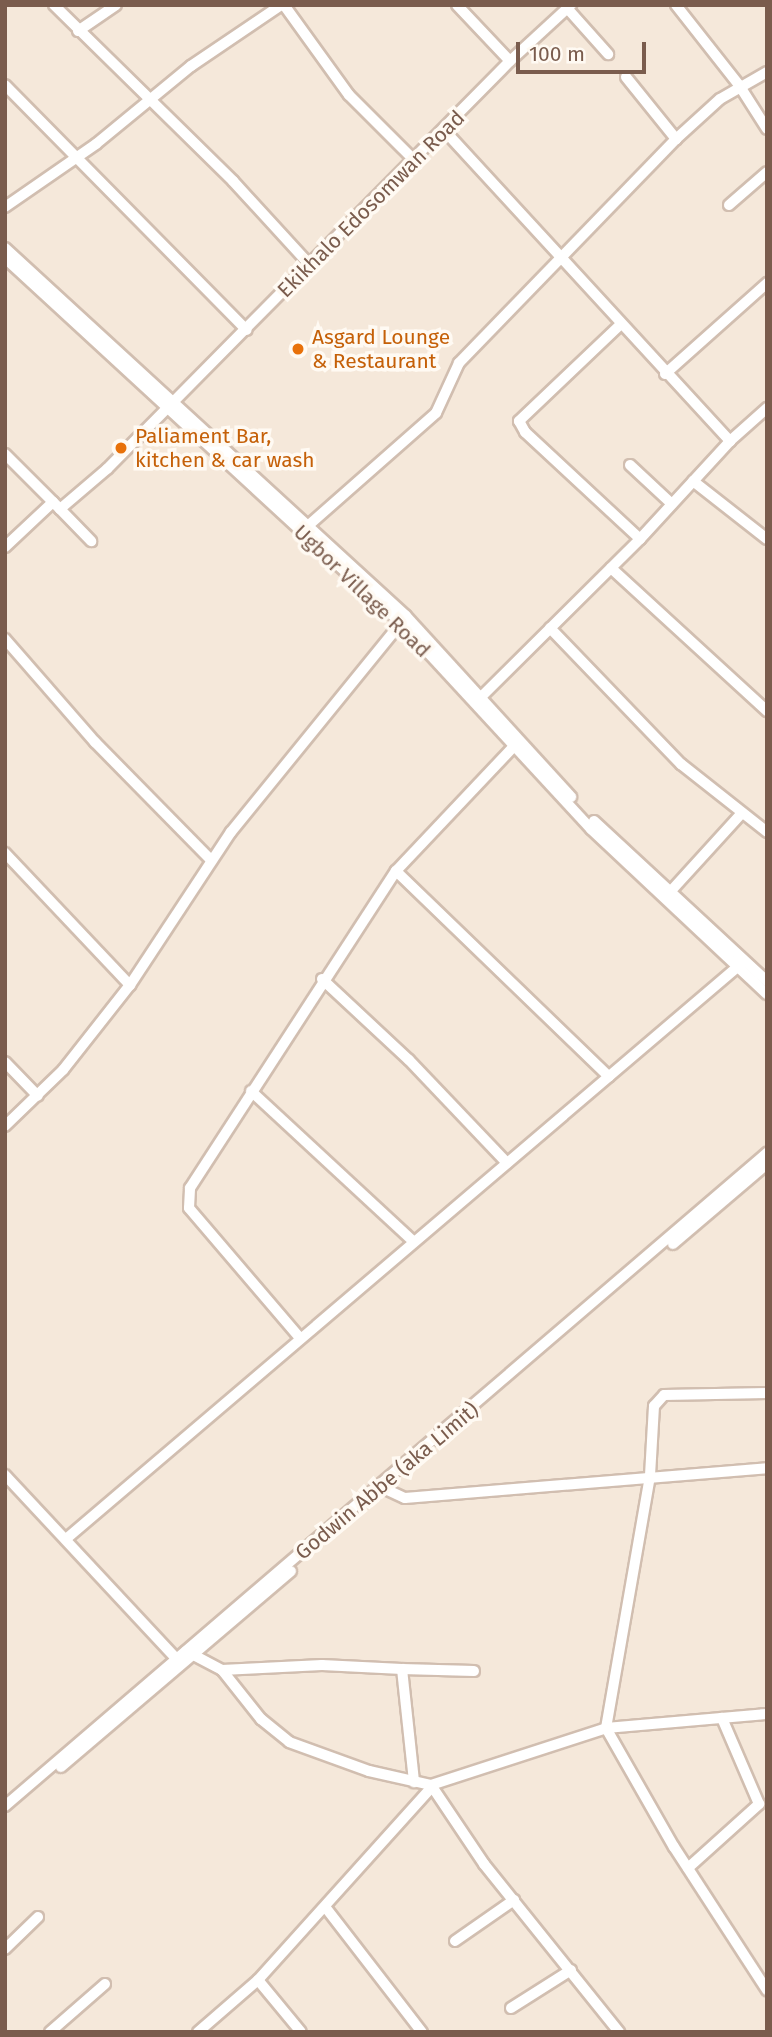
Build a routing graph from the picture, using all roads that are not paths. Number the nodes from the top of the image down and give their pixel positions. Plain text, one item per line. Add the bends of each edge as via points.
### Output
1 (54, 5) edge
2 (116, 5) edge
3 (457, 5) edge
4 (676, 5) edge
5 (288, 7) edge
6 (569, 7) edge
7 (78, 31) junction
8 (608, 54) dead end
9 (510, 61) junction
10 (767, 72) edge
11 (626, 77) dead end
12 (5, 85) edge
13 (739, 85) junction
14 (149, 100) junction
15 (767, 129) edge
16 (444, 130) junction
17 (676, 139) junction
18 (79, 157) junction
19 (414, 160) junction
20 (767, 172) edge
21 (729, 205) dead end
22 (5, 207) edge
23 (5, 248) edge
24 (562, 257) junction
25 (5, 258) edge
26 (311, 266) junction
27 (767, 283) edge
28 (621, 324) junction
29 (247, 330) junction
30 (665, 374) junction
31 (169, 406) junction
32 (767, 408) edge
33 (730, 441) junction
34 (5, 454) edge
35 (630, 465) dead end
36 (693, 481) junction
37 (671, 504) junction
38 (56, 506) junction
39 (310, 524) junction
40 (639, 539) junction
41 (767, 539) edge
42 (91, 541) dead end
43 (5, 547) edge
44 (611, 568) junction
45 (403, 619) junction
46 (550, 628) junction
47 (5, 639) edge
48 (480, 698) junction
49 (767, 711) edge
50 (516, 745) junction
51 (741, 814) junction
52 (767, 832) edge
53 (5, 853) edge
54 (211, 860) junction
55 (396, 871) junction
56 (670, 892) junction
57 (740, 964) junction
58 (765, 977) edge
59 (322, 979) junction
60 (130, 985) junction
61 (767, 994) edge
62 (5, 1062) edge
63 (609, 1077) junction
64 (251, 1091) junction
65 (38, 1096) junction
66 (5, 1126) edge
67 (767, 1153) edge
68 (507, 1163) junction
69 (767, 1164) edge
70 (414, 1241) junction
71 (300, 1338) junction
72 (767, 1392) edge
73 (767, 1468) edge
74 (5, 1475) edge
75 (650, 1476) junction
76 (384, 1489) junction
77 (66, 1539) junction
78 (183, 1653) junction
79 (402, 1669) junction
80 (222, 1670) junction
81 (474, 1671) dead end
82 (767, 1714) edge
83 (722, 1718) junction
84 (606, 1728) junction
85 (414, 1782) junction
86 (432, 1786) junction
87 (5, 1806) edge
88 (5, 1814) edge
89 (688, 1868) junction
90 (514, 1900) junction
91 (326, 1908) junction
92 (38, 1917) dead end
93 (455, 1941) dead end
94 (5, 1950) edge
95 (571, 1970) junction
96 (762, 1973) edge
97 (258, 1980) junction
98 (105, 1984) dead end
99 (767, 1990) edge
100 (511, 2008) dead end
101 (50, 2032) edge
102 (198, 2032) edge
103 (301, 2032) edge
104 (422, 2032) edge
105 (619, 2032) edge

1 - 7 street
2 - 7 street
3 - 9 street
4 - 13 street
5 - 14 street
5 - 19 street via 349,95
6 - 8 street
6 - 9 street, Ekikhalo Edosomwan Road
7 - 14 street
9 - 16 street, Ekikhalo Edosomwan Road
10 - 13 street
11 - 17 street
12 - 18 street
13 - 15 street
13 - 17 street
14 - 18 street
14 - 26 street via 233,181
16 - 19 street, Ekikhalo Edosomwan Road
16 - 24 street
17 - 24 street
18 - 22 street
18 - 29 street
19 - 26 street, Ekikhalo Edosomwan Road
20 - 21 street
23 - 31 street, Ugbor Village Road
24 - 28 street
24 - 39 street via 458,363 436,413
25 - 31 street, Ugbor Village Road
26 - 29 street, Ekikhalo Edosomwan Road
27 - 30 street
28 - 30 street
28 - 40 street via 519,421 525,432
29 - 31 street, Ekikhalo Edosomwan Road
30 - 33 street
31 - 38 street, Ekikhalo Edosomwan Road
31 - 39 street, Ugbor Village Road
31 - 45 street, Ugbor Village Road
32 - 33 street
33 - 36 street
34 - 38 street
35 - 37 street
36 - 37 street
36 - 41 street
37 - 40 street
38 - 42 street
38 - 43 street, Ekikhalo Edosomwan Road
39 - 45 street, Ugbor Village Road
40 - 44 street
44 - 46 street
44 - 49 street
45 - 48 street, Ugbor Village Road
45 - 50 street, Ugbor Village Road
45 - 54 street via 300,742
46 - 48 street
46 - 51 street via 681,764
47 - 54 street via 95,741
48 - 50 street, Ugbor Village Road
50 - 55 street
50 - 56 street, Ugbor Village Road
50 - 57 street, Ugbor Village Road
51 - 52 street
51 - 56 street
53 - 60 street
54 - 60 street
55 - 59 street
55 - 63 street
56 - 57 street, Ugbor Village Road
57 - 58 street, Ugbor Village Road
57 - 61 street, Ugbor Village Road
57 - 63 street
59 - 64 street
59 - 68 street via 409,1060
60 - 65 street
62 - 65 street
63 - 68 street
64 - 70 street
64 - 71 street via 190,1188 187,1201
65 - 66 street
67 - 76 street, Godwin Abbe (aka Limit)
68 - 70 street
69 - 76 street, Godwin Abbe (aka Limit)
70 - 71 street
71 - 77 street
72 - 75 street via 657,1399
73 - 75 street
74 - 77 street
75 - 76 street via 405,1498
75 - 84 street
76 - 78 street, Godwin Abbe (aka Limit)
77 - 78 street
78 - 80 street
78 - 87 street, Godwin Abbe (aka Limit)
78 - 88 street, Godwin Abbe (aka Limit)
79 - 80 street via 322,1665
79 - 81 street
79 - 85 street
80 - 85 street via 261,1718 289,1742
82 - 83 street
83 - 84 street
83 - 89 street via 759,1804
84 - 86 street
84 - 89 street
85 - 86 street
86 - 90 street
86 - 91 street
89 - 96 street
90 - 93 street
90 - 95 street
91 - 97 street
91 - 104 street
92 - 94 street
95 - 100 street
95 - 105 street
96 - 99 street
97 - 102 street
97 - 103 street
98 - 101 street

